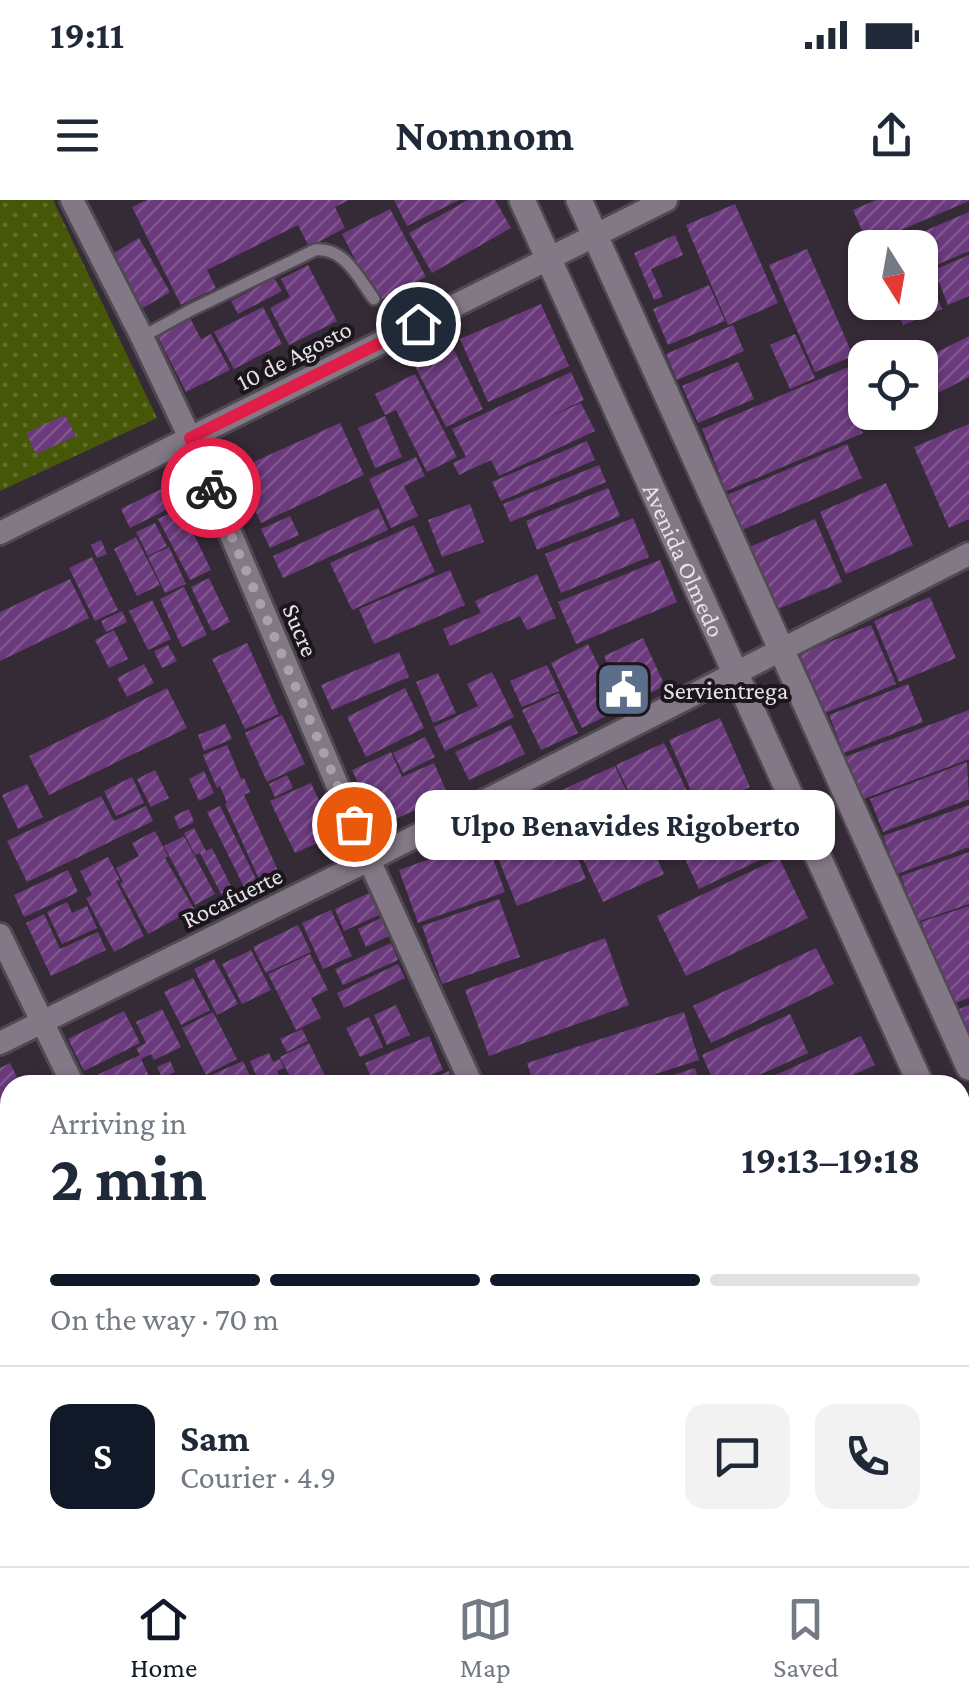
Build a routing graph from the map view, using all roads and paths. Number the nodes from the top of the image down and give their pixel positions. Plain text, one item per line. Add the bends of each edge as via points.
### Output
1 (72, 200) edge
2 (522, 200) edge
3 (579, 200) edge
4 (666, 200) edge
5 (595, 235) junction
6 (548, 258) junction
7 (374, 299) dead end
8 (142, 337) junction
9 (190, 438) junction
10 (0, 534) edge
11 (969, 554) edge
12 (781, 650) junction
13 (736, 673) junction
14 (369, 860) junction
15 (0, 935) edge
16 (42, 1022) junction
17 (0, 1042) edge
18 (969, 1066) edge
19 (68, 1075) edge
20 (467, 1075) edge
21 (916, 1075) edge

1 - 8 street, Sucre
2 - 6 street, Avenida Olmedo
3 - 5 street, Avenida Olmedo
4 - 5 street, 10 de Agosto
5 - 6 street, 10 de Agosto
5 - 12 street, Avenida Olmedo
6 - 9 street, 10 de Agosto
6 - 13 street, Avenida Olmedo
7 - 8 lane via 345,259 315,250
8 - 9 street, Sucre
9 - 10 street, 10 de Agosto
9 - 14 street, Sucre
11 - 12 street, Rocafuerte
12 - 13 street, Rocafuerte
12 - 18 street, Avenida Olmedo
13 - 14 street, Rocafuerte
13 - 21 street, Avenida Olmedo
14 - 16 street, Rocafuerte
14 - 20 street, Sucre
15 - 16 street
16 - 17 street, Rocafuerte
16 - 19 street

